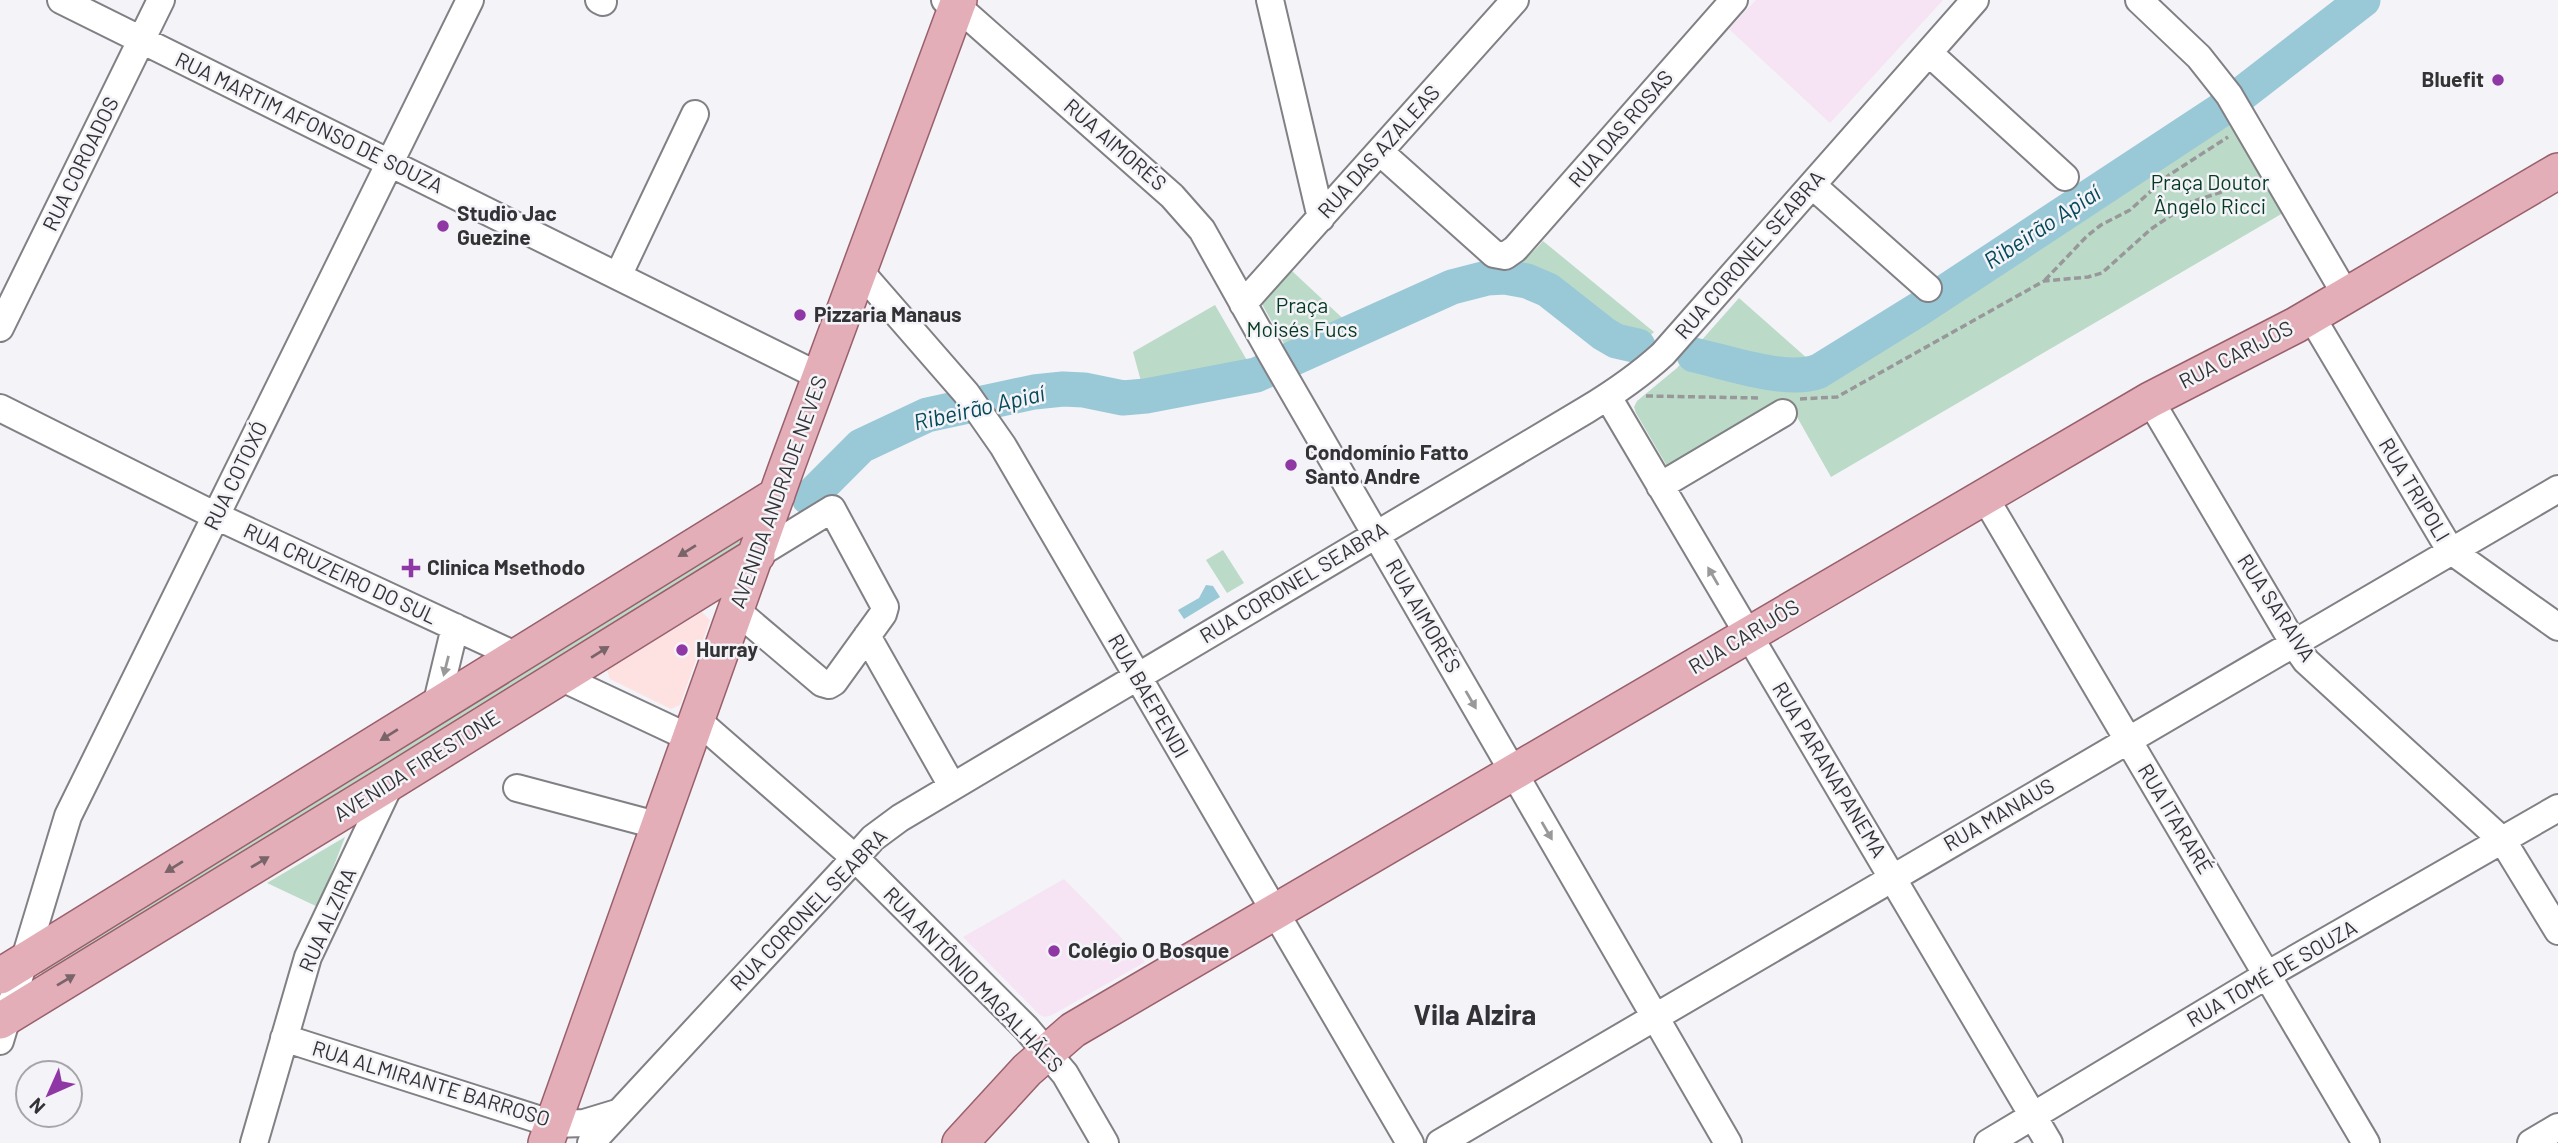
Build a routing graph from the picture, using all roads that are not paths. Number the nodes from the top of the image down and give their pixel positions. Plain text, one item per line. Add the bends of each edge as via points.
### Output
1 (61, 0) edge
2 (161, 0) edge
3 (470, 0) edge
4 (1515, 0) edge
5 (1734, 0) edge
6 (1975, 0) edge
7 (2138, 0) edge
8 (954, 2) edge
9 (1276, 4) edge
10 (142, 40) junction
11 (1929, 52) junction
12 (695, 114) dead end
13 (1380, 152) junction
14 (390, 163) junction
15 (2558, 171) edge
16 (2065, 177) dead end
17 (1812, 185) junction
18 (1321, 218) junction
19 (859, 269) junction
20 (618, 276) junction
21 (1928, 288) dead end
22 (2346, 295) junction
23 (1243, 304) junction
24 (2311, 316) junction
25 (0, 328) edge
26 (819, 376) junction
27 (1608, 397) junction
28 (2150, 400) junction
29 (1784, 404) road end
30 (0, 408) edge
31 (1660, 486) junction
32 (2558, 489) edge
33 (777, 495) junction
34 (1984, 496) junction
35 (216, 516) junction
36 (1376, 535) junction
37 (2450, 550) junction
38 (757, 555) junction
39 (737, 611) junction
40 (455, 627) junction
41 (2558, 627) edge
42 (1748, 635) junction
43 (867, 636) junction
44 (2294, 644) junction
45 (517, 656) junction
46 (1136, 676) junction
47 (560, 677) junction
48 (436, 706) junction
49 (694, 729) junction
50 (2129, 741) junction
51 (1513, 772) junction
52 (391, 782) junction
53 (952, 786) junction
54 (517, 788) dead end
55 (2558, 808) edge
56 (660, 826) junction
57 (2503, 841) junction
58 (855, 858) junction
59 (1893, 876) junction
60 (1274, 912) junction
61 (2558, 931) edge
62 (12, 968) edge
63 (2267, 975) junction
64 (1655, 1017) junction
65 (3, 1026) edge
66 (284, 1038) junction
67 (1046, 1052) junction
68 (618, 1112) junction
69 (2034, 1116) junction
70 (2558, 1127) edge
71 (549, 1133) edge
72 (254, 1143) edge
73 (591, 1143) edge
74 (960, 1143) edge
75 (1105, 1143) edge
76 (1410, 1143) edge
77 (1440, 1143) edge
78 (1728, 1143) edge
79 (1988, 1143) edge
80 (2049, 1143) edge
81 (2365, 1143) edge
82 (2531, 1143) edge

1 - 10 street, RUA MARTIM AFONSO DE SOUZA
2 - 10 street, RUA COROADOS
3 - 14 street, RUA COTOXÓ
4 - 13 street, RUA DAS AZALEAS
5 - 13 street, RUA DAS ROSAS via 1505,256 1494,254
6 - 11 street, RUA CORONEL SEABRA
7 - 22 street via 2199,57 2232,100
8 - 19 main road, AVENIDA ANDRADE NEVES
8 - 23 street, RUA AIMORÉS via 1172,196 1202,230
9 - 18 street
10 - 14 street, RUA MARTIM AFONSO DE SOUZA
10 - 25 street, RUA COROADOS
11 - 16 street
11 - 17 street, RUA CORONEL SEABRA
12 - 20 street
13 - 18 street, RUA DAS AZALEAS
14 - 20 street, RUA MARTIM AFONSO DE SOUZA
14 - 35 street, RUA COTOXÓ
15 - 22 main road, RUA CARIJÓS
17 - 21 street
17 - 27 street, RUA CORONEL SEABRA via 1663,354
18 - 23 street, RUA DAS AZALEAS
19 - 26 main road, AVENIDA ANDRADE NEVES
19 - 46 street, RUA BAEPENDI via 984,418
20 - 26 street, RUA MARTIM AFONSO DE SOUZA
22 - 24 main road, RUA CARIJÓS
23 - 36 street, RUA AIMORÉS
24 - 28 main road, RUA CARIJÓS
24 - 37 street, RUA TRIPOLI
26 - 33 main road, AVENIDA ANDRADE NEVES
27 - 31 street, RUA PARANAPANEMA
27 - 36 street, RUA CORONEL SEABRA
28 - 34 main road, RUA CARIJÓS
28 - 44 street, RUA SARAIVA
29 - 31 street
30 - 35 street, RUA CRUZEIRO DO SUL
42 -> 31 street, RUA PARANAPANEMA
32 - 37 street, RUA MANAUS
33 - 38 main road, AVENIDA ANDRADE NEVES
33 -> 45 main road, AVENIDA FIRESTONE
34 - 42 main road, RUA CARIJÓS
34 - 50 street, RUA ITARARÉ
35 - 40 street, RUA CRUZEIRO DO SUL
35 - 62 street, RUA COTOXÓ via 68,816
36 - 46 street, RUA CORONEL SEABRA
36 -> 51 street, RUA AIMORÉS
37 - 41 street, RUA TRIPOLI
37 - 44 street, RUA MANAUS
38 - 39 main road, AVENIDA ANDRADE NEVES
38 - 43 street, AVENIDA FIRESTONE via 832,509 885,607
47 -> 38 main road, AVENIDA FIRESTONE
39 - 43 street via 829,685
39 - 49 main road, AVENIDA ANDRADE NEVES
40 - 45 street, RUA CRUZEIRO DO SUL
40 -> 48 street, RUA CRUZEIRO DO SUL
42 - 51 main road, RUA CARIJÓS
42 - 59 street, RUA PARANAPANEMA
43 - 53 street
44 - 50 street, RUA MANAUS
44 - 57 street, RUA SARAIVA via 2306,661
45 - 48 main road, AVENIDA FIRESTONE
46 - 53 street, RUA CORONEL SEABRA
46 - 60 street, RUA BAEPENDI
47 - 49 street
47 - 52 main road, AVENIDA FIRESTONE
48 -> 62 main road, AVENIDA FIRESTONE
49 - 56 main road, AVENIDA ANDRADE NEVES
49 - 58 street, RUA ANTÔNIO MAGALHÃES
50 - 59 street, RUA MANAUS
50 - 63 street, RUA ITARARÉ
51 - 60 main road, RUA CARIJÓS
51 -> 64 street, RUA AIMORÉS
65 -> 52 main road, AVENIDA FIRESTONE
52 - 66 street, RUA ALZIRA via 308,957
53 - 58 street, RUA CORONEL SEABRA via 873,838
54 - 56 street
55 - 57 street, RUA TOMÉ DE SOUZA
56 - 71 main road, AVENIDA ANDRADE NEVES
57 - 61 street, RUA SARAIVA
57 - 63 street, RUA TOMÉ DE SOUZA
58 - 67 street, RUA ANTÔNIO MAGALHÃES
58 - 68 street, RUA CORONEL SEABRA
59 - 64 street, RUA MANAUS
59 - 69 street, RUA PARANAPANEMA
60 - 67 main road, RUA CARIJÓS via 1073,1030
60 - 76 street, RUA BAEPENDI
62 - 65 street, RUA COTOXÓ
63 - 69 street, RUA TOMÉ DE SOUZA
63 - 81 street, RUA ITARARÉ
64 - 77 street, RUA MANAUS
64 - 78 street, RUA AIMORÉS
66 - 71 street, RUA ALMIRANTE BARROSO
66 - 72 street, RUA ALZIRA
67 - 74 main road, RUA CARIJÓS
67 - 75 street, RUA ANTÔNIO MAGALHÃES via 1065,1074
68 - 71 street, RUA ALMIRANTE BARROSO
68 - 73 street, RUA CORONEL SEABRA
69 - 79 street, RUA TOMÉ DE SOUZA
69 - 80 street, RUA PARANAPANEMA
70 - 82 street

